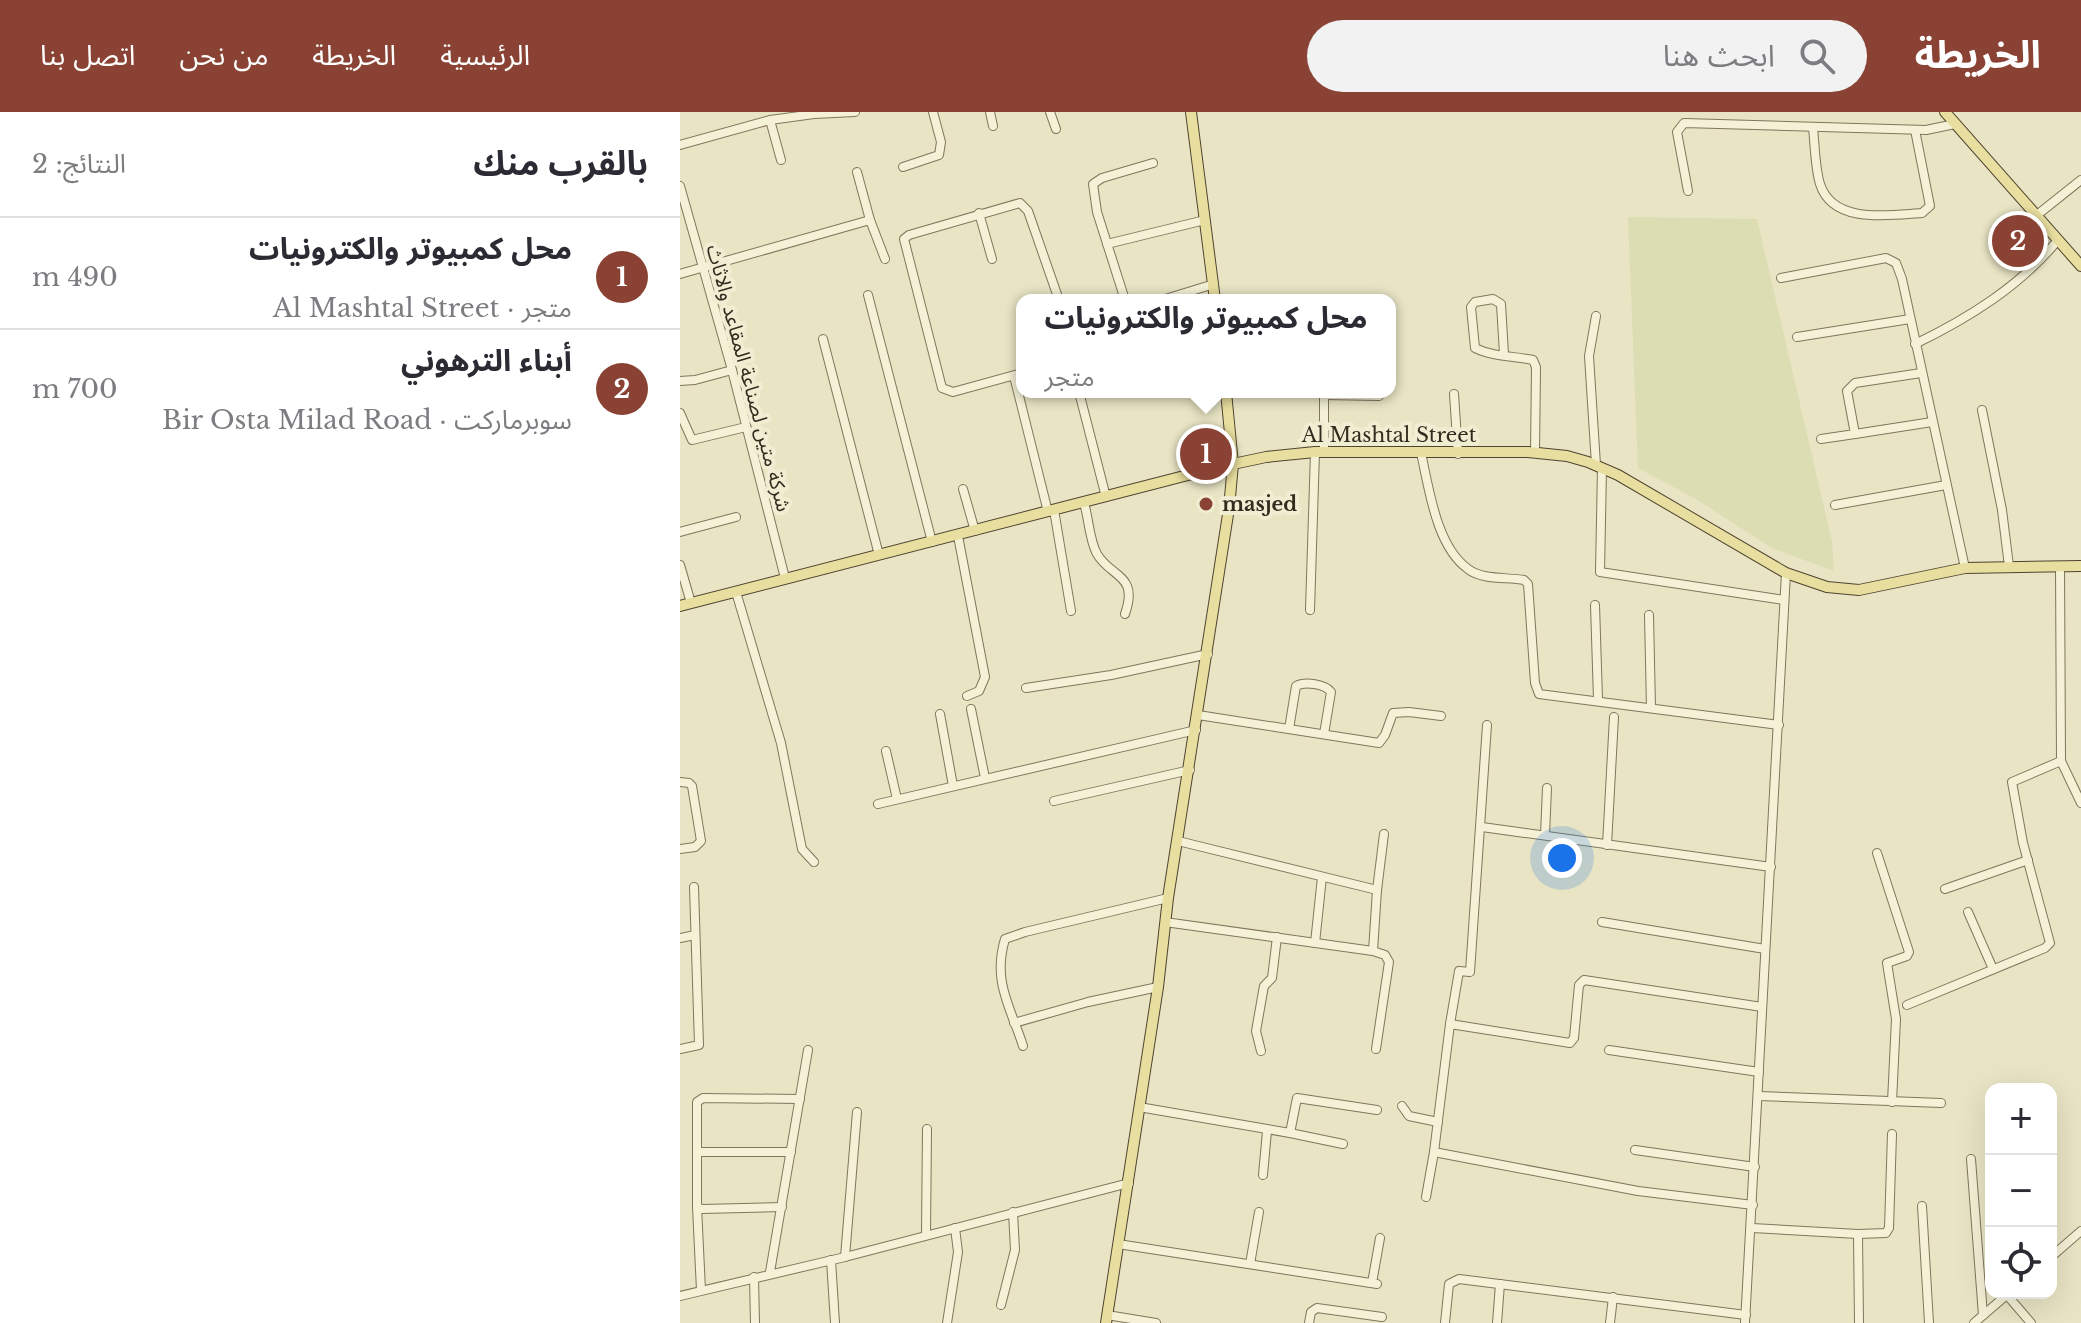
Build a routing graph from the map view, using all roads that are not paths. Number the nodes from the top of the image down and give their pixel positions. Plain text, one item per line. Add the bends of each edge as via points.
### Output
1 (855, 112) edge
2 (933, 112) edge
3 (990, 112) edge
4 (1050, 112) edge
5 (1191, 112) edge
6 (1945, 112) edge
7 (770, 120) junction
8 (1955, 124) junction
9 (993, 126) dead end
10 (1813, 128) junction
11 (1056, 129) dead end
12 (1915, 130) junction
13 (680, 145) edge
14 (781, 160) dead end
15 (1153, 163) dead end
16 (903, 167) dead end
17 (857, 172) dead end
18 (2081, 180) edge
19 (680, 186) edge
20 (1688, 191) dead end
21 (979, 213) junction
22 (2037, 215) junction
23 (870, 220) junction
24 (1205, 220) junction
25 (2058, 240) junction
26 (1107, 244) junction
27 (885, 259) dead end
28 (992, 259) dead end
29 (2081, 266) edge
30 (703, 268) junction
31 (680, 274) edge
32 (1781, 278) dead end
33 (1214, 284) junction
34 (1057, 294) edge
35 (1123, 294) edge
36 (1182, 294) edge
37 (1215, 294) edge
38 (868, 295) dead end
39 (1596, 316) dead end
40 (1910, 319) junction
41 (1797, 337) dead end
42 (823, 339) dead end
43 (1915, 344) junction
44 (1504, 354) junction
45 (732, 370) junction
46 (1921, 373) junction
47 (1016, 375) edge
48 (680, 381) edge
49 (1454, 394) dead end
50 (1024, 398) edge
51 (1081, 398) edge
52 (1227, 398) edge
53 (1324, 398) edge
54 (1982, 410) dead end
55 (680, 413) edge
56 (1932, 422) junction
57 (746, 427) junction
58 (1855, 434) junction
59 (1821, 439) dead end
60 (1319, 452) junction
61 (1421, 453) junction
62 (1535, 453) junction
63 (1458, 454) junction
64 (1233, 464) junction
65 (1599, 466) junction
66 (1946, 485) junction
67 (963, 489) dead end
68 (1106, 497) junction
69 (1084, 503) junction
70 (1835, 505) dead end
71 (1051, 511) junction
72 (736, 517) dead end
73 (975, 531) junction
74 (680, 532) edge
75 (958, 536) junction
76 (932, 542) junction
77 (879, 555) junction
78 (680, 565) edge
79 (2009, 566) junction
80 (2060, 566) junction
81 (2081, 566) edge
82 (1965, 568) junction
83 (1786, 573) junction
84 (785, 578) junction
85 (736, 592) junction
86 (1784, 600) junction
87 (685, 604) edge
88 (1595, 605) dead end
89 (1310, 610) dead end
90 (1071, 611) dead end
91 (1125, 614) dead end
92 (1649, 615) dead end
93 (1208, 654) junction
94 (1026, 688) dead end
95 (967, 696) dead end
96 (1598, 699) junction
97 (1651, 708) junction
98 (971, 709) dead end
99 (940, 714) dead end
100 (1198, 715) junction
101 (1441, 716) dead end
102 (1614, 717) dead end
103 (1487, 725) dead end
104 (1779, 725) junction
105 (1289, 729) junction
106 (1196, 730) junction
107 (1324, 734) junction
108 (886, 751) dead end
109 (2061, 761) junction
110 (1190, 770) junction
111 (985, 778) junction
112 (680, 782) edge
113 (953, 786) junction
114 (1547, 788) dead end
115 (897, 799) junction
116 (1054, 801) dead end
117 (2081, 803) edge
118 (878, 804) dead end
119 (1482, 827) junction
120 (1384, 834) dead end
121 (1545, 835) junction
122 (1178, 841) junction
123 (1607, 845) junction
124 (680, 849) edge
125 (1877, 853) dead end
126 (2028, 860) junction
127 (814, 862) dead end
128 (1771, 867) junction
129 (1322, 877) junction
130 (694, 887) dead end
131 (1945, 889) dead end
132 (1377, 890) junction
133 (1168, 898) junction
134 (1968, 912) dead end
135 (1165, 922) junction
136 (1602, 922) dead end
137 (695, 935) junction
138 (1277, 937) junction
139 (680, 938) edge
140 (1315, 943) junction
141 (1765, 949) junction
142 (1373, 951) junction
143 (1993, 969) junction
144 (1158, 987) junction
145 (1907, 1005) dead end
146 (1762, 1007) junction
147 (1014, 1023) junction
148 (1450, 1024) junction
149 (1023, 1046) dead end
150 (680, 1049) edge
151 (1376, 1049) dead end
152 (808, 1050) dead end
153 (1609, 1050) dead end
154 (1261, 1051) dead end
155 (1759, 1072) junction
156 (1758, 1096) junction
157 (800, 1099) junction
158 (1892, 1102) junction
159 (1941, 1103) dead end
160 (1402, 1106) dead end
161 (1139, 1107) junction
162 (1377, 1110) dead end
163 (857, 1112) dead end
164 (1438, 1122) junction
165 (927, 1129) dead end
166 (1267, 1131) junction
167 (1290, 1133) junction
168 (1892, 1134) dead end
169 (1343, 1144) dead end
170 (1635, 1150) dead end
171 (698, 1152) junction
172 (791, 1152) junction
173 (1434, 1152) junction
174 (1971, 1159) dead end
175 (1755, 1167) junction
176 (1263, 1175) dead end
177 (1129, 1183) junction
178 (1426, 1197) dead end
179 (1753, 1205) junction
180 (1922, 1206) dead end
181 (697, 1207) junction
182 (782, 1207) junction
183 (1013, 1212) junction
184 (1259, 1212) dead end
185 (955, 1228) junction
186 (1752, 1228) junction
187 (2081, 1231) edge
188 (1858, 1234) junction
189 (926, 1235) junction
190 (1380, 1238) dead end
191 (1118, 1244) junction
192 (2057, 1252) edge
193 (845, 1257) junction
194 (831, 1260) junction
195 (1250, 1264) junction
196 (770, 1272) junction
197 (754, 1277) junction
198 (1500, 1284) junction
199 (701, 1290) junction
200 (680, 1296) edge
201 (1613, 1297) junction
202 (2002, 1299) edge
203 (2012, 1299) edge
204 (1001, 1305) dead end
205 (1983, 1315) junction
206 (1382, 1317) dead end
207 (1107, 1319) edge
208 (1746, 1319) edge
209 (755, 1323) edge
210 (835, 1323) edge
211 (947, 1323) edge
212 (1156, 1323) edge
213 (1309, 1323) edge
214 (1445, 1323) edge
215 (1497, 1323) edge
216 (1610, 1323) edge
217 (1859, 1323) edge
218 (1929, 1323) edge
219 (1974, 1323) edge
220 (2031, 1323) edge

1 - 7 street
2 - 16 street via 939,155
3 - 9 street
4 - 11 street
5 - 24 main road
6 - 8 main road
7 - 13 street
7 - 14 street
8 - 12 street
8 - 22 main road
10 - 12 street
10 - 12 street via 1820,185 1829,200 1863,215 1922,213 1930,206
10 - 20 street via 1684,123 1677,132
15 - 26 street via 1093,184
17 - 23 street
18 - 22 street
19 - 30 street, شركة متين لصناعة المقاعد والاثاث
21 - 28 street
21 - 34 street via 1024,205
21 - 47 street via 909,235 904,243 942,388 953,392
22 - 25 main road
23 - 27 street
23 - 30 street
24 - 26 street
24 - 33 main road
25 - 29 main road
25 - 43 street via 2004,292
26 - 35 street
30 - 31 street
30 - 45 street, شركة متين لصناعة المقاعد والاثاث
32 - 40 street via 1886,258 1896,263
33 - 36 street
33 - 37 main road
38 - 76 street
39 - 65 street via 1589,356
40 - 41 street
40 - 43 street
42 - 77 street
43 - 46 street
44 - 44 street via 1501,304 1493,299 1475,302 1475,348
44 - 62 street via 1533,360 1536,367
45 - 48 street
45 - 57 street, شركة متين لصناعة المقاعد والاثاث
46 - 56 street
46 - 58 street via 1850,386
49 - 63 street
50 - 71 street
51 - 68 street
52 - 64 main road
53 - 60 street
54 - 79 street
55 - 57 street via 692,440
56 - 58 street
56 - 66 street
57 - 84 street, شركة متين لصناعة المقاعد والاثاث
58 - 59 street
60 - 61 main road, Al Mashtal Street
60 - 64 main road, Al Mashtal Street
60 - 89 street
61 - 63 main road, Al Mashtal Street
61 - 96 street via 1438,524 1459,559 1485,576 1528,584 1536,690
62 - 63 main road, Al Mashtal Street
62 - 65 main road, Al Mashtal Street
64 - 68 main road, Al Mashtal Street
64 - 93 main road
65 - 83 main road, Al Mashtal Street
65 - 86 street via 1600,572
66 - 70 street
66 - 82 street
67 - 73 street
68 - 69 main road, Al Mashtal Street
69 - 71 main road, Al Mashtal Street
69 - 91 street via 1096,552 1127,586
71 - 73 main road, Al Mashtal Street
71 - 90 street
72 - 74 street
73 - 75 main road, Al Mashtal Street
75 - 76 main road, Al Mashtal Street
75 - 95 street via 985,677 979,691
76 - 77 main road, Al Mashtal Street
77 - 84 main road, Al Mashtal Street
78 - 87 street
79 - 80 main road, Al Mashtal Street
79 - 82 main road, Al Mashtal Street
80 - 81 main road, Al Mashtal Street
80 - 109 street
82 - 83 main road, Al Mashtal Street via 1859,590 1827,587
83 - 86 street
84 - 85 main road, Al Mashtal Street
85 - 87 main road, Al Mashtal Street
85 - 127 street via 781,743 802,849
86 - 104 street
88 - 96 street
92 - 97 street
93 - 94 street
93 - 100 main road
96 - 97 street
97 - 104 street
98 - 111 street
99 - 113 street
100 - 105 street
100 - 106 main road
101 - 107 street via 1393,713 1379,743
102 - 123 street
103 - 119 street
104 - 128 street
105 - 107 street
105 - 107 street via 1296,686 1304,683 1331,692
106 - 110 main road
106 - 111 street
108 - 115 street
109 - 117 street
109 - 126 street via 2012,782
110 - 116 street
110 - 122 main road
111 - 113 street
112 - 124 street via 692,786 701,841
113 - 115 street
114 - 121 street
115 - 118 street
119 - 121 street
119 - 148 street via 1470,972 1459,971
120 - 132 street
121 - 123 street
122 - 129 street
122 - 133 main road
123 - 128 street
125 - 158 street via 1909,952 1887,963 1896,1019
126 - 131 street
126 - 143 street via 2050,943
128 - 141 street
129 - 132 street
129 - 140 street
130 - 137 street
132 - 142 street
133 - 135 main road
133 - 147 street via 1005,939 1002,987
134 - 143 street
135 - 138 street
135 - 144 main road
136 - 141 street
137 - 139 street
137 - 150 street via 699,1045
138 - 140 street
138 - 154 street via 1272,978 1264,986 1256,1031
140 - 142 street
141 - 146 street
142 - 151 street via 1389,962
143 - 145 street
144 - 147 street
144 - 161 main road
146 - 148 street via 1584,980 1570,1043
146 - 155 street
147 - 149 street
148 - 164 street
152 - 157 street
153 - 155 street
155 - 156 street
156 - 158 street
156 - 175 street
157 - 171 street via 703,1098 697,1102
157 - 172 street
158 - 159 street
160 - 164 street via 1409,1116
161 - 166 street
161 - 177 main road
162 - 167 street via 1297,1098
163 - 193 street
164 - 173 street
165 - 189 street
166 - 167 street
166 - 176 street
167 - 169 street
168 - 188 street via 1889,1228 1881,1235
170 - 175 street
171 - 172 street
171 - 181 street
172 - 182 street
173 - 178 street
173 - 179 street via 1638,1191
174 - 205 street
175 - 179 street
177 - 183 street
177 - 191 main road
179 - 186 street
180 - 218 street
181 - 182 street
181 - 199 street
182 - 196 street
183 - 185 street
183 - 204 street via 1015,1250
184 - 195 street
185 - 189 street
185 - 211 street via 958,1252
186 - 188 street
186 - 208 street
187 - 192 street
188 - 217 street
189 - 193 street
190 - 195 street via 1374,1283
191 - 195 street
191 - 207 main road
193 - 194 street
194 - 196 street
194 - 210 street
196 - 197 street
197 - 199 street
197 - 209 street
198 - 201 street
198 - 214 street via 1454,1279
198 - 215 street
199 - 200 street
201 - 208 street
201 - 216 street
202 - 205 street
203 - 220 street
205 - 219 street
206 - 213 street via 1317,1308
207 - 212 street

